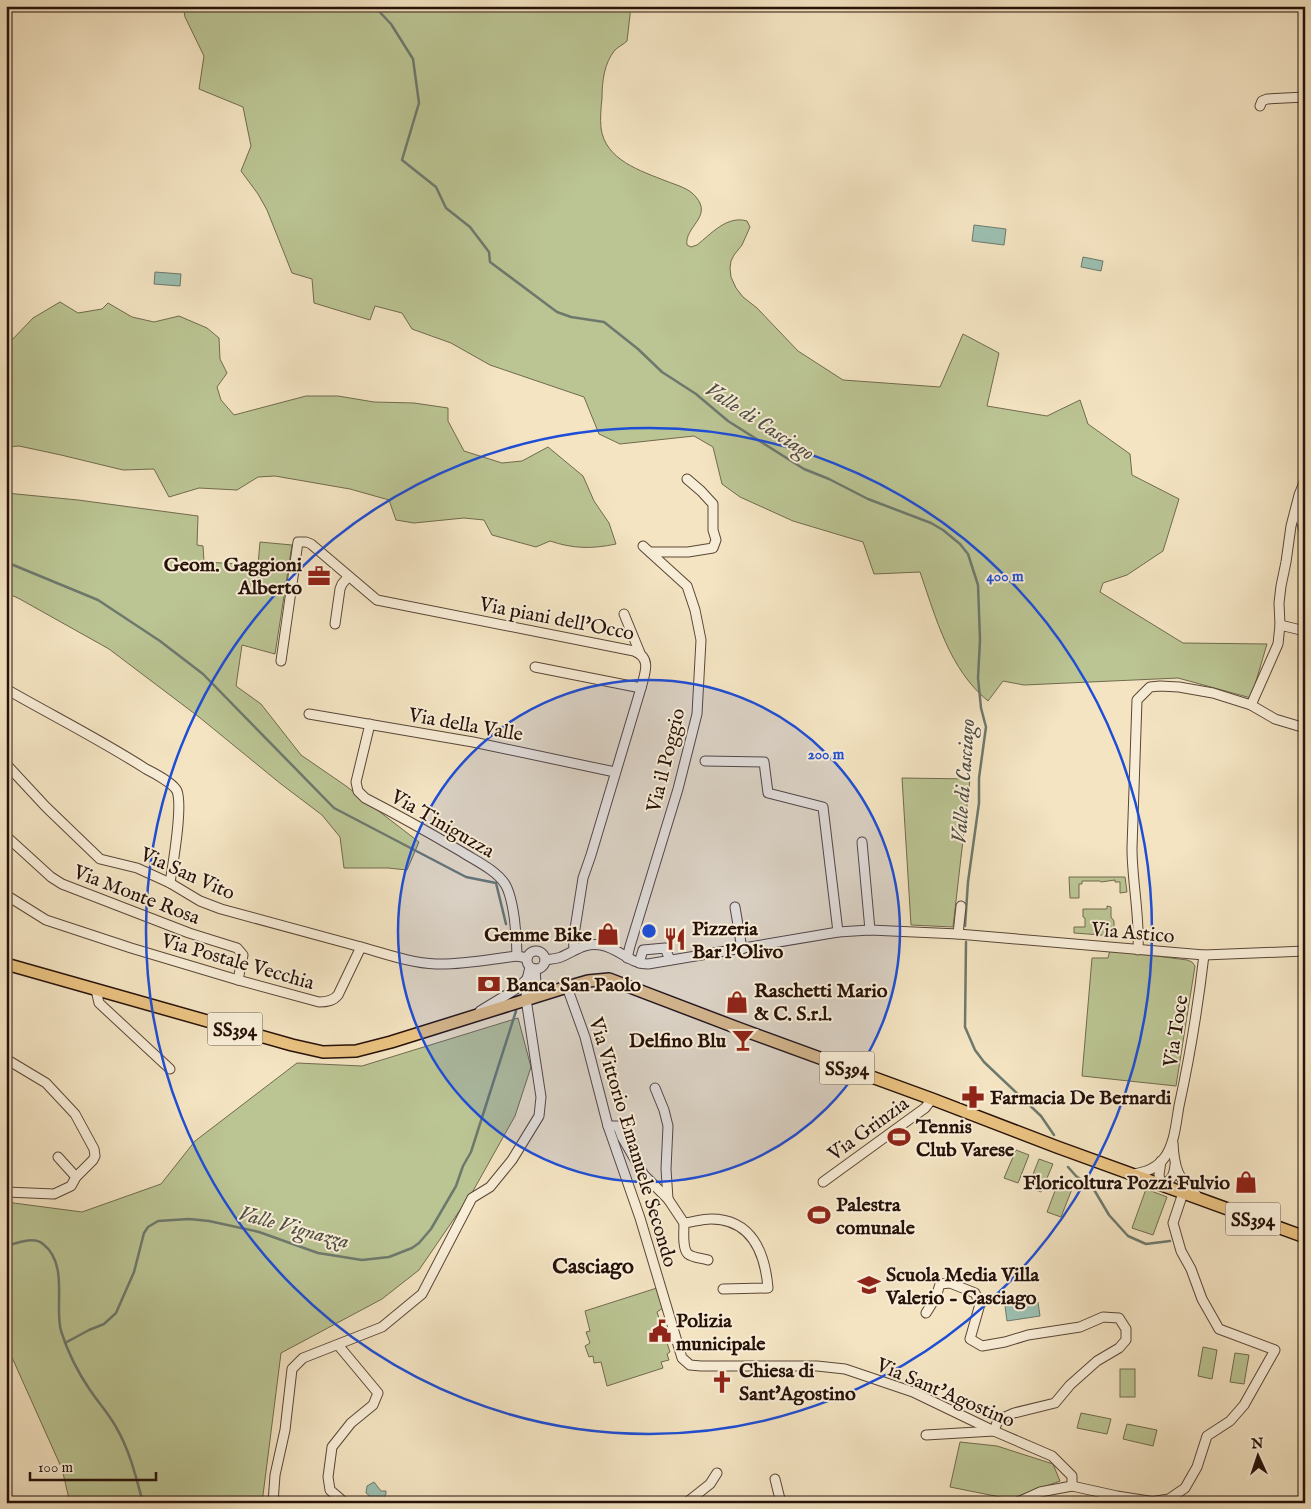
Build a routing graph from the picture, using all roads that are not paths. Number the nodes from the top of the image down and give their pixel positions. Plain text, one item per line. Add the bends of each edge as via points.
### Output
1 (1305, 98) edge
2 (1260, 106) dead end
3 (687, 479) dead end
4 (1305, 480) edge
5 (1297, 504) junction
6 (1305, 534) edge
7 (348, 577) junction
8 (624, 614) dead end
9 (335, 624) dead end
10 (1280, 626) junction
11 (1305, 632) edge
12 (640, 653) junction
13 (281, 661) dead end
14 (534, 667) dead end
15 (640, 688) junction
16 (6, 689) edge
17 (1252, 705) junction
18 (309, 714) dead end
19 (370, 724) junction
20 (1305, 728) edge
21 (705, 761) dead end
22 (6, 764) edge
23 (615, 772) junction
24 (6, 836) edge
25 (862, 842) dead end
26 (170, 883) junction
27 (6, 895) edge
28 (961, 906) dead end
29 (735, 907) dead end
30 (870, 930) junction
31 (838, 932) junction
32 (958, 934) junction
33 (362, 947) junction
34 (742, 949) junction
35 (574, 950) junction
36 (1138, 950) junction
37 (1305, 951) edge
38 (1204, 955) junction
39 (517, 956) junction
40 (627, 958) junction
41 (546, 960) junction
42 (670, 960) junction
43 (639, 963) junction
44 (6, 964) edge
45 (530, 965) junction
46 (527, 979) junction
47 (238, 980) junction
48 (567, 986) junction
49 (96, 990) junction
50 (540, 995) junction
51 (526, 998) junction
52 (465, 1018) junction
53 (6, 1059) edge
54 (170, 1069) dead end
55 (655, 1088) dead end
56 (932, 1098) junction
57 (608, 1126) junction
58 (1172, 1141) junction
59 (58, 1158) dead end
60 (1161, 1161) junction
61 (1175, 1165) junction
62 (1130, 1174) junction
63 (76, 1177) junction
64 (823, 1182) dead end
65 (1161, 1185) junction
66 (6, 1192) edge
67 (1183, 1193) junction
68 (668, 1199) junction
69 (1202, 1200) junction
70 (684, 1223) junction
71 (1305, 1237) edge
72 (708, 1260) dead end
73 (723, 1289) dead end
74 (926, 1313) dead end
75 (338, 1345) junction
76 (678, 1346) joint
77 (994, 1431) junction
78 (926, 1435) dead end
79 (717, 1473) dead end
80 (775, 1478) dead end
81 (1072, 1486) junction
82 (1150, 1502) edge
83 (273, 1503) edge
84 (345, 1503) edge
85 (686, 1503) edge
86 (781, 1503) edge
87 (1016, 1503) edge
88 (1167, 1503) edge

1 - 2 street via 1267,99
3 - 40 street, Via il Poggio via 714,504 716,540 713,548 688,552 646,549 687,586 695,610 701,640 697,714
4 - 5 street
5 - 6 street
5 - 10 street via 1281,586
7 - 9 street via 340,589
7 - 12 street, Via piani dell'Occo via 377,600
7 - 13 street, Via piani dell'Occo via 310,544 298,542
8 - 12 street
10 - 11 street
10 - 17 street via 1278,644
12 - 15 street, Via piani dell'Occo via 644,656 645,666
14 - 15 street
15 - 23 street, Via piani dell'Occo
16 - 26 street via 115,749 176,789 179,800 177,832
17 - 20 street via 1275,719
17 - 36 street via 1213,693 1160,686 1150,688 1137,700 1132,866
18 - 19 street, Via della Valle
19 - 23 street, Via della Valle
19 - 39 street, Via Tiniguzza via 356,782 358,791 483,865 502,881 510,899
21 - 31 street via 764,762 768,793 823,807
22 - 26 street, Via San Vito via 100,859 138,868
23 - 35 street, Via piani dell'Occo via 583,878 573,935
24 - 47 street, Via Monte Rosa via 62,884 237,948 243,955
25 - 30 street
26 - 33 street, Via San Vito via 221,909
27 - 47 street, Via Postale Vecchia via 46,920
28 - 32 street
29 - 34 street
30 - 31 street, Via Astico
30 - 32 street, Via Astico
31 - 34 street, Via Astico
32 - 36 street, Via Astico
33 - 39 street via 434,964
33 - 47 street, Via Postale Vecchia via 338,995 331,1001 319,1002
34 - 42 street, Via Astico
35 - 40 street via 586,945 601,945
35 - 41 street
36 - 38 street, Via Astico
37 - 38 street, Via Astico
38 - 58 street, Via Toce via 1198,1009
39 - 45 street
40 - 43 street
41 - 45 street via 543,966
41 - 45 street via 544,954 536,950 530,953
42 - 43 street, Via Astico
42 - 43 street via 665,948 643,950
44 - 49 main road, SS394
45 - 46 street
45 - 50 street
46 - 51 street
46 - 52 street via 516,989
48 - 50 main road, SS394
48 - 56 main road, SS394 via 602,979 614,980
48 - 57 street, Via Vittorio Emanuele Secondo via 585,1037
49 - 52 main road, SS394 via 323,1052 356,1051
49 - 54 street via 99,1003
50 - 51 main road, SS394
51 - 52 main road, SS394
51 - 75 street via 541,1097 539,1116 512,1160 490,1187 472,1198 422,1294 382,1327
53 - 63 street via 46,1083 75,1114 95,1156
55 - 68 street via 668,1126
56 - 62 main road, SS394
56 - 64 street, Via Grinzia via 925,1108
57 - 68 street via 618,1126 644,1175
57 - 76 street, Via Vittorio Emanuele Secondo via 640,1218
58 - 60 street, Via Toce
58 - 61 street, Via Toce
59 - 63 street
60 - 62 street via 1142,1172
60 - 65 street, Via Toce
61 - 65 street via 1170,1180
61 - 69 street, Via Toce via 1186,1185
62 - 65 main road, SS394
63 - 66 street via 72,1186 54,1194
65 - 67 main road, SS394
67 - 69 main road, SS394
67 - 82 street via 1173,1223 1181,1251 1219,1329 1275,1350 1244,1405 1230,1421 1207,1436 1197,1467 1185,1488 1169,1499
68 - 70 street
69 - 71 main road, SS394
70 - 72 street via 687,1252 690,1256
70 - 73 street via 712,1219 732,1222 748,1232 756,1243 768,1288
74 - 77 street via 940,1284 950,1283 975,1293 980,1304 970,1339 982,1346 1080,1327 1103,1317 1119,1318 1126,1328 1126,1340 1119,1348 1097,1361 1055,1403 998,1420
75 - 83 street via 303,1358 292,1369
75 - 84 street via 378,1394 373,1405 351,1423 332,1447 328,1477 330,1490
76 - 77 street, Via Sant'Agostino via 682,1358 690,1365 846,1369 913,1392
77 - 78 street
77 - 81 street, Via Sant'Agostino via 1052,1456 1072,1476
79 - 85 street via 710,1484
80 - 86 street
81 - 82 street
81 - 87 street via 1040,1492
82 - 88 street

